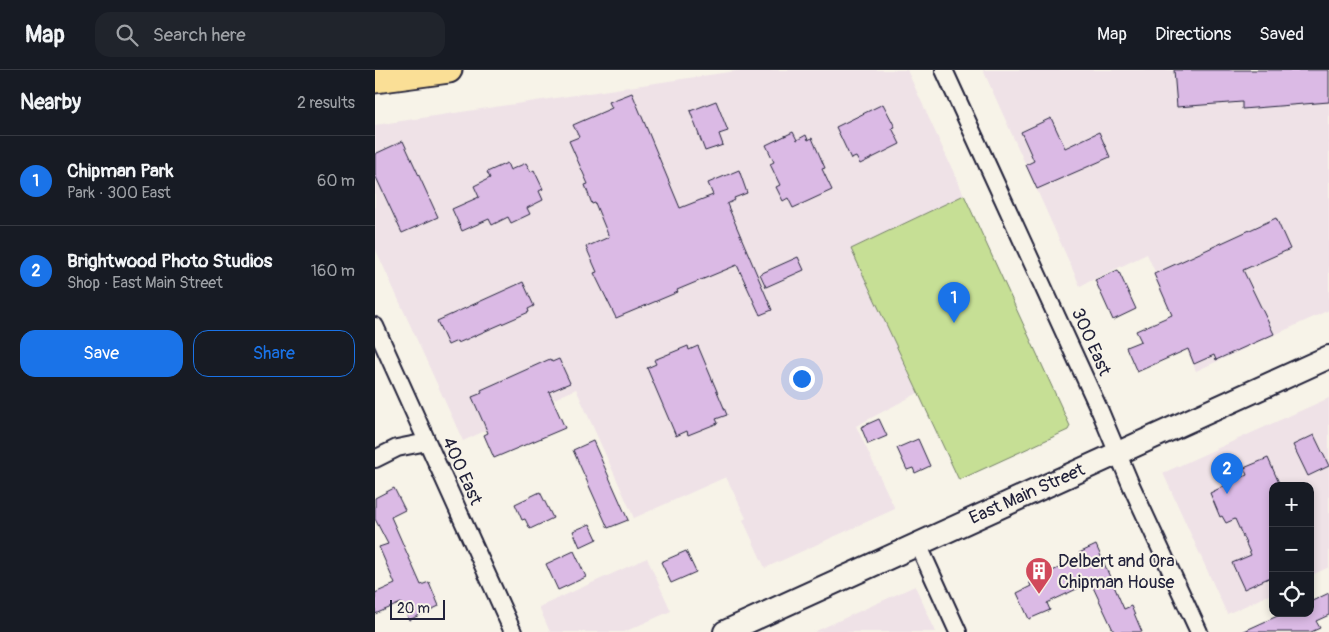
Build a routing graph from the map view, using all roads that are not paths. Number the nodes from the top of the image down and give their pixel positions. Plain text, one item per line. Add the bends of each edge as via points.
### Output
1 (449, 70) edge
2 (944, 70) edge
3 (375, 80) edge
4 (375, 326) edge
5 (1329, 357) edge
6 (427, 442) junction
7 (1118, 453) junction
8 (375, 458) edge
9 (918, 544) junction
10 (513, 632) edge
11 (725, 632) edge
12 (958, 632) edge
13 (1199, 632) edge

1 - 3 main road
2 - 7 street, 300 East
4 - 6 street, 400 East
5 - 7 main road, East Main Street
6 - 8 street via 397,448
6 - 10 street, 400 East
7 - 9 main road, East Main Street
7 - 13 street, 300 East
9 - 11 main road, East Main Street
9 - 12 street

